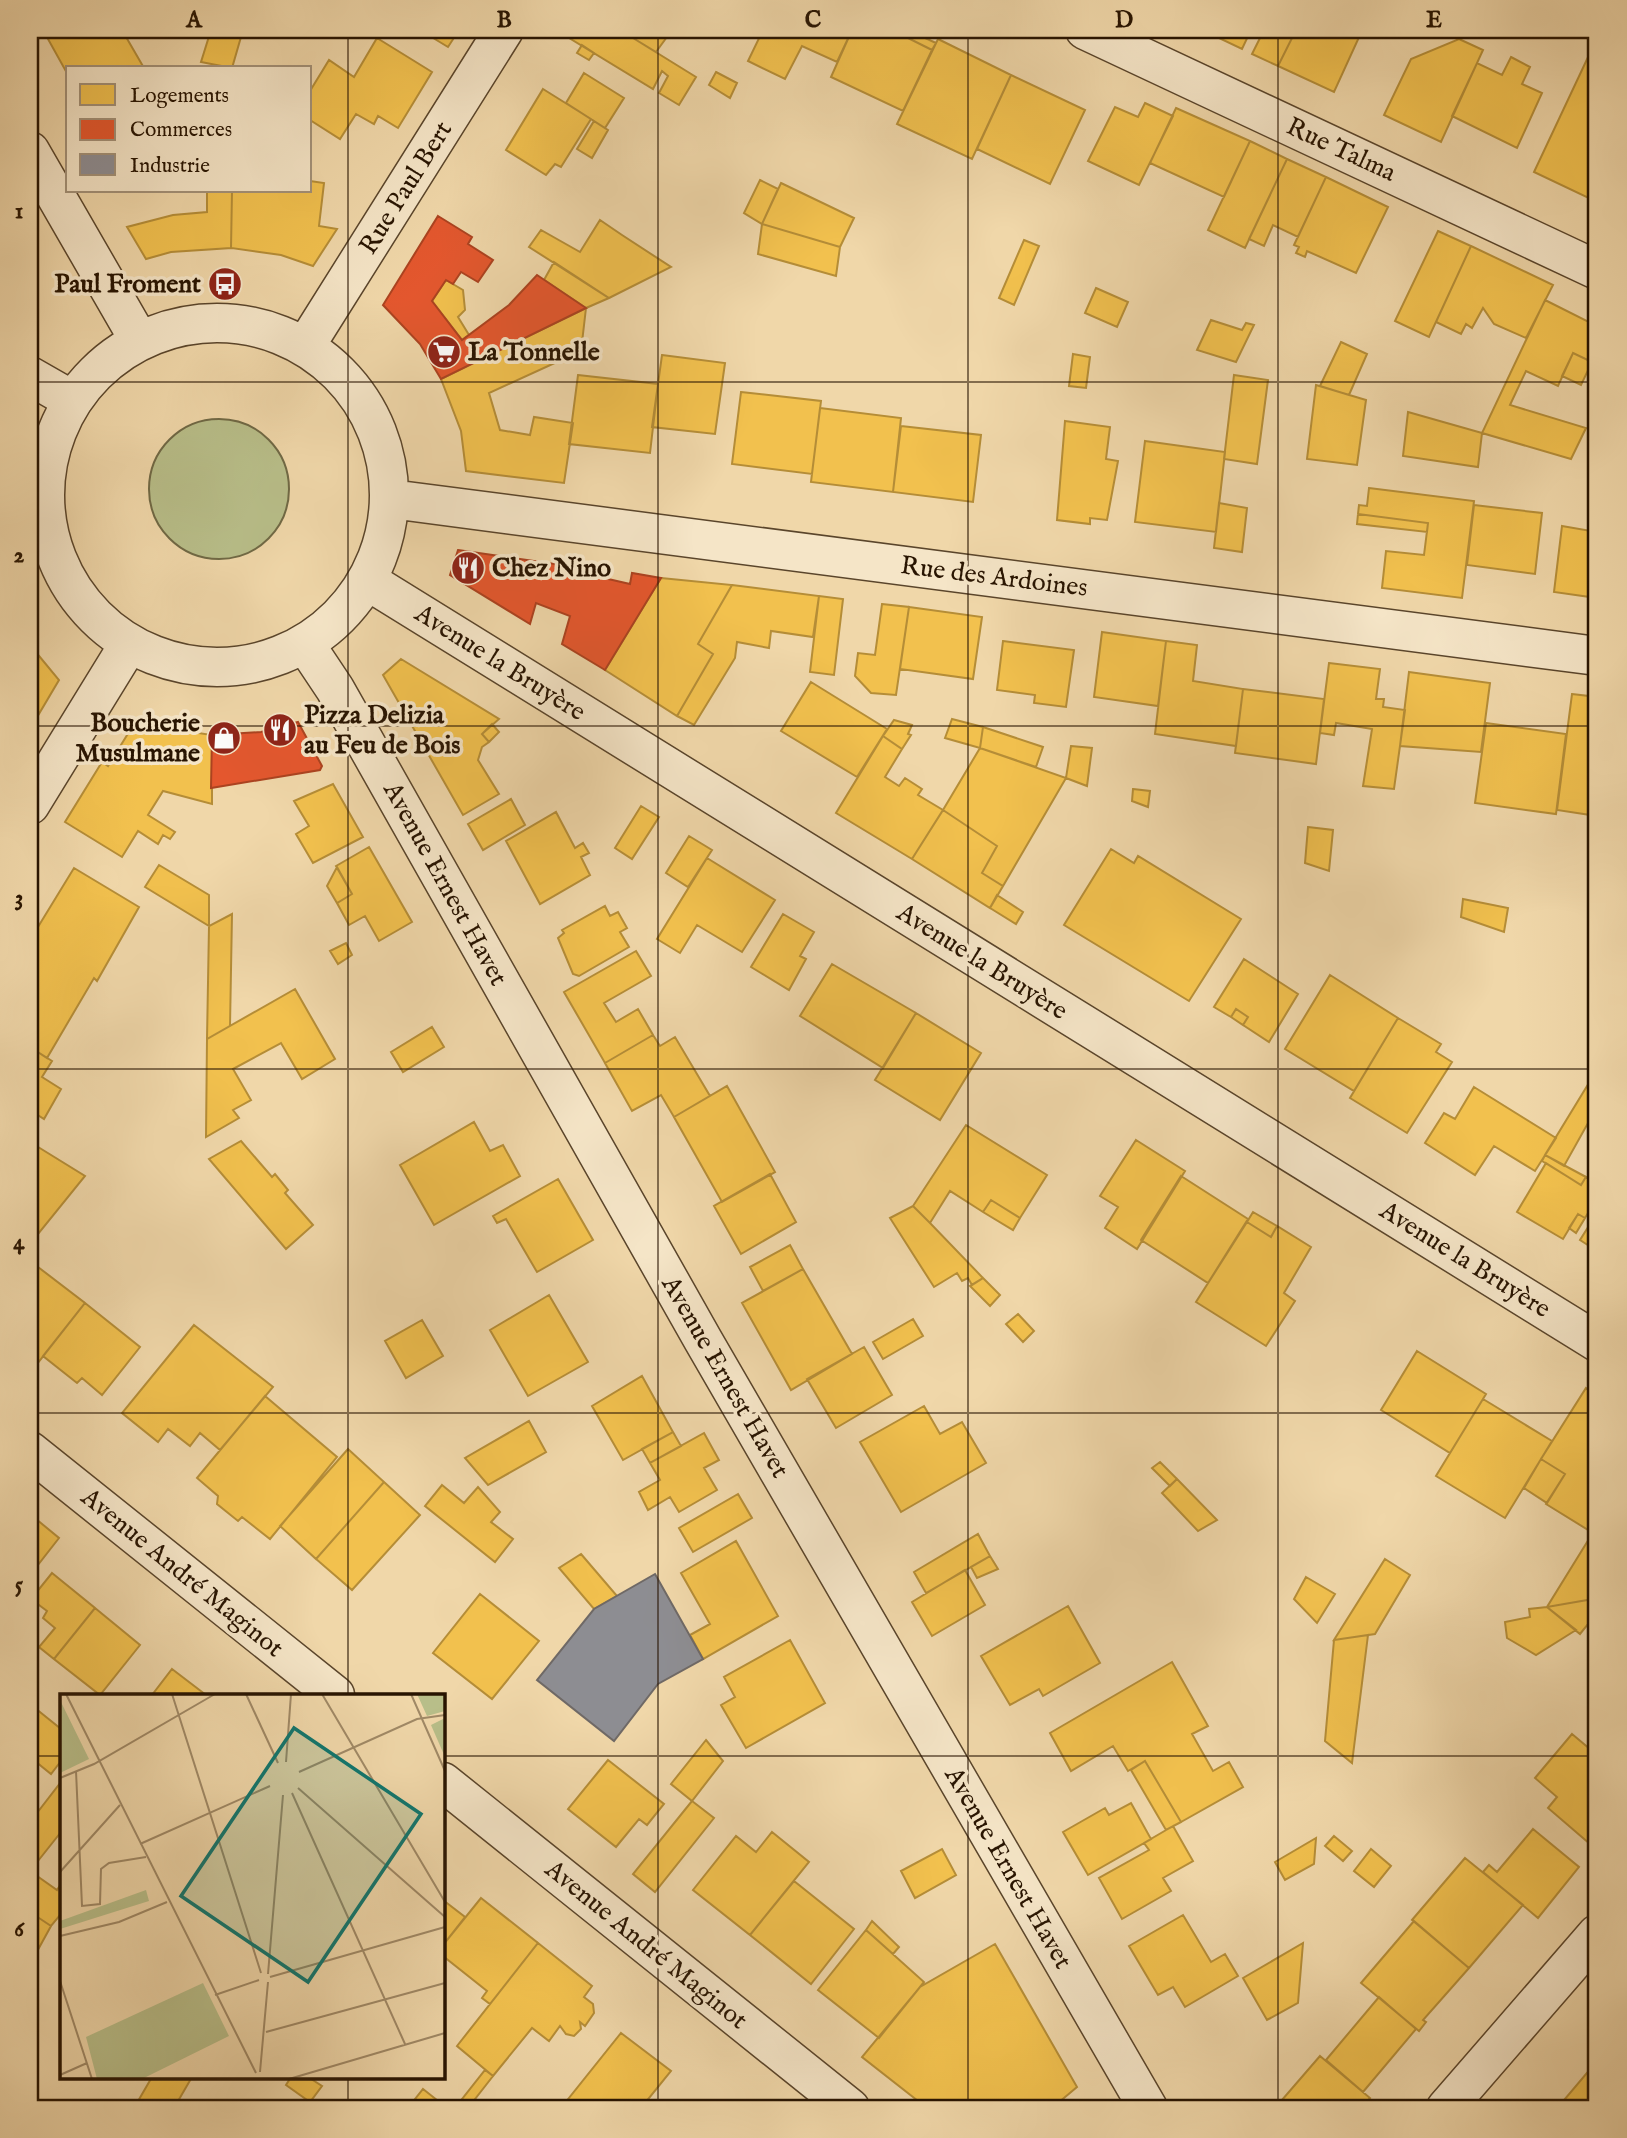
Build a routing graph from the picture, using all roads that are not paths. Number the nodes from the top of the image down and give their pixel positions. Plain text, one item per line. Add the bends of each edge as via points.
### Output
1 (504, 30) edge
2 (1085, 30) edge
3 (30, 151) edge
4 (1597, 270) edge
5 (139, 340) junction
6 (306, 345) junction
7 (30, 376) edge
8 (72, 400) junction
9 (391, 499) junction
10 (368, 581) junction
11 (129, 644) junction
12 (306, 644) junction
13 (1597, 656) edge
14 (30, 805) edge
15 (1597, 1342) edge
16 (30, 1451) edge
17 (334, 1694) edge
18 (444, 1783) edge
19 (1597, 1934) edge
20 (850, 2108) edge
21 (1148, 2108) edge
22 (1447, 2108) edge

1 - 6 street, Rue Paul Bert
2 - 4 street, Rue Talma
3 - 5 street
5 - 6 street via 195,323 252,325
5 - 8 street via 106,362
6 - 9 street via 342,374 369,411 386,453
7 - 8 street
8 - 11 street via 50,451 44,506 54,550 85,608
9 - 10 street via 384,541
9 - 13 street, Rue des Ardoines
10 - 12 street via 344,614
10 - 15 street, Avenue la Bruyère
11 - 12 street via 171,662 217,668 263,662
11 - 14 street
12 - 21 street, Avenue Ernest Havet
16 - 17 street, Avenue André Maginot
18 - 20 street, Avenue André Maginot
19 - 22 street

